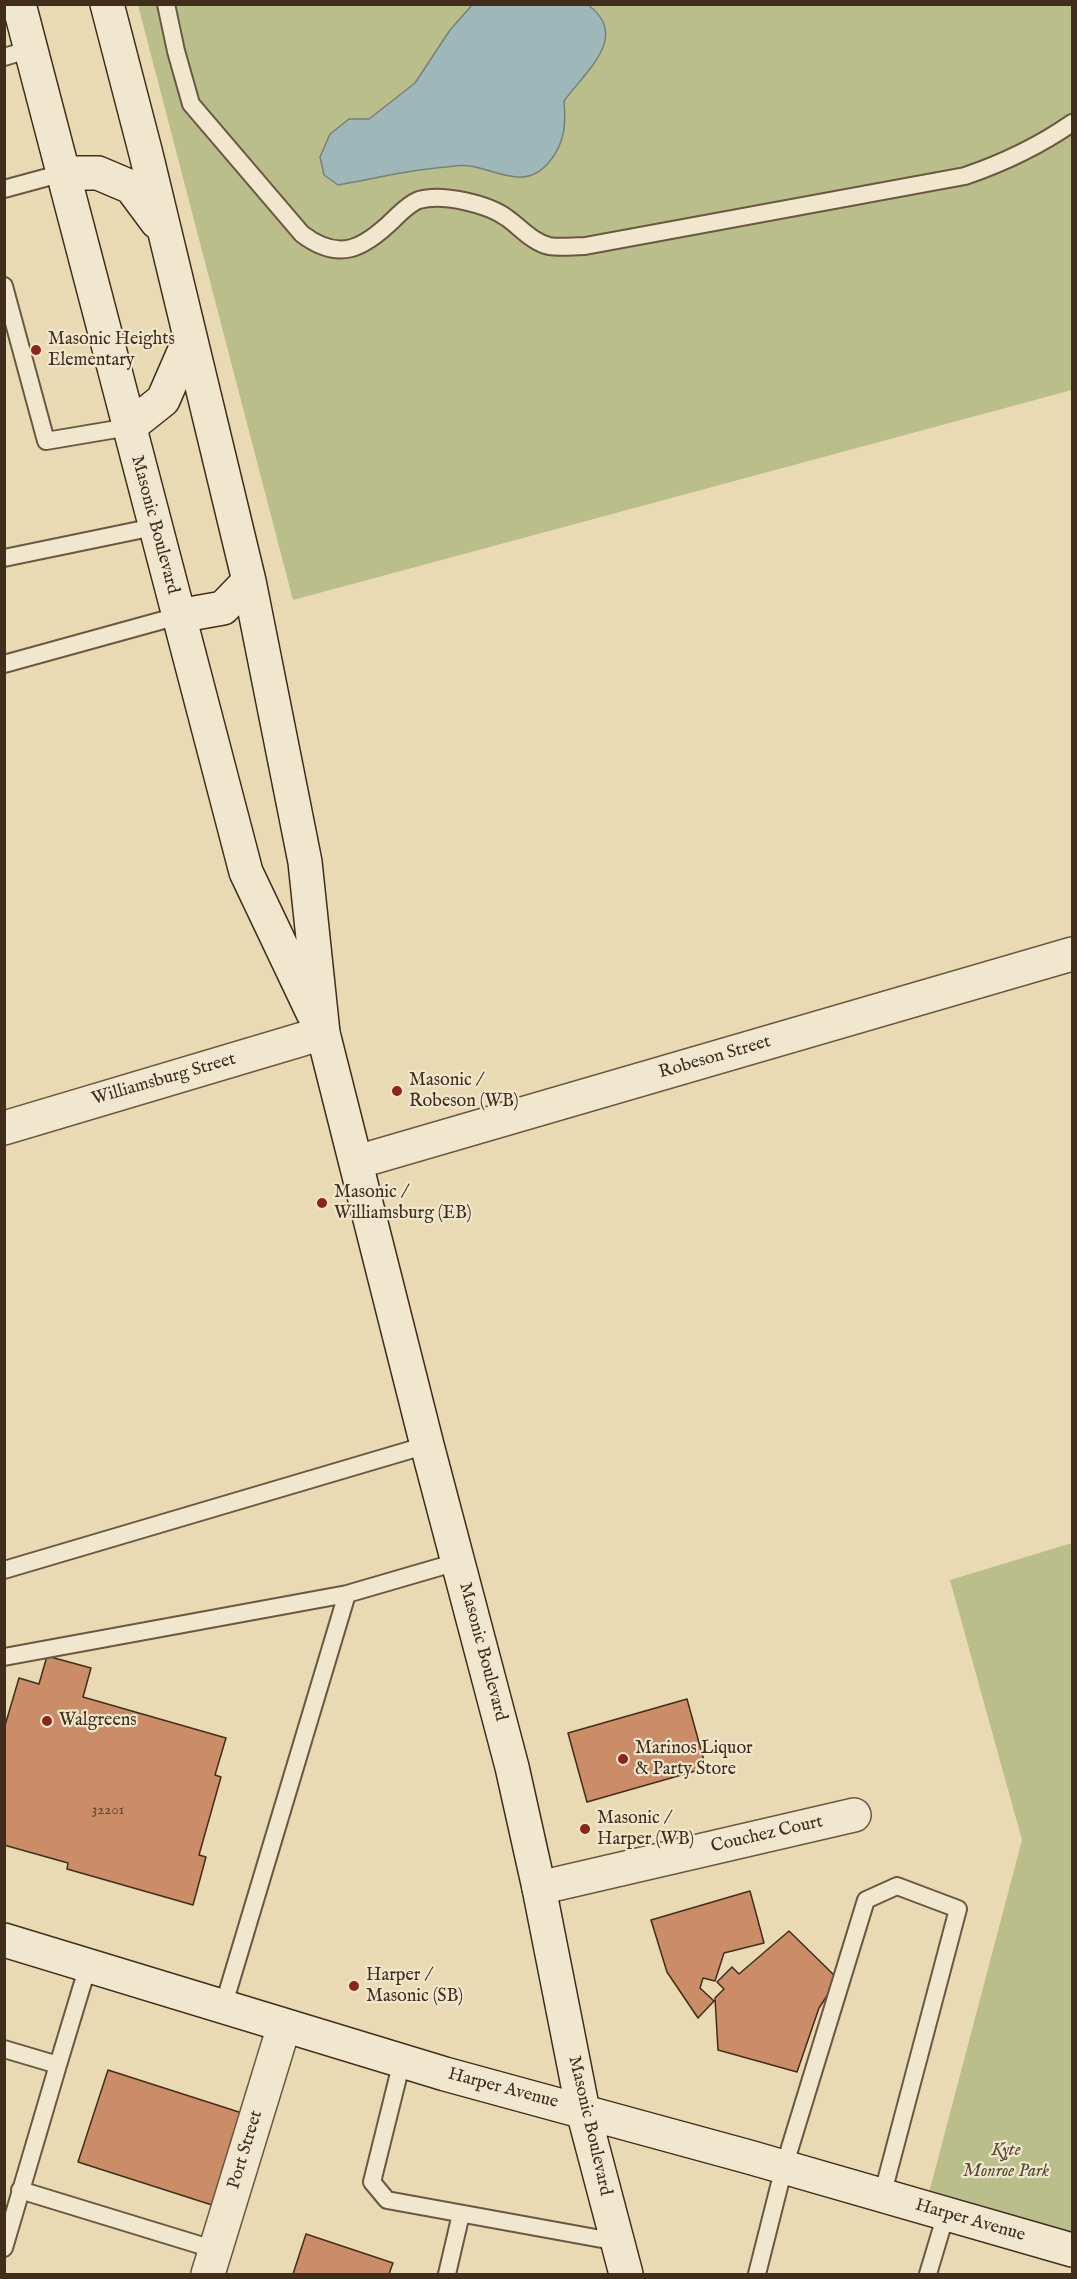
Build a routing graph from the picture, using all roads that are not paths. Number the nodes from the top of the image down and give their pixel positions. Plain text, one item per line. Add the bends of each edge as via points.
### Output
1 (19, 4) edge
2 (107, 4) edge
3 (166, 4) edge
4 (18, 53) edge
5 (1072, 123) edge
6 (63, 173) junction
7 (4, 189) edge
8 (165, 233) junction
9 (4, 286) edge
10 (190, 338) junction
11 (129, 427) junction
12 (154, 527) junction
13 (4, 558) edge
14 (249, 580) junction
15 (178, 616) junction
16 (4, 664) edge
17 (1072, 954) edge
18 (323, 1033) junction
19 (4, 1128) edge
20 (357, 1162) junction
21 (427, 1445) junction
22 (458, 1562) junction
23 (4, 1570) edge
24 (347, 1594) junction
25 (4, 1657) edge
26 (854, 1815) dead end
27 (540, 1888) junction
28 (4, 1940) edge
29 (88, 1966) junction
30 (224, 2007) junction
31 (284, 2026) junction
32 (4, 2049) edge
33 (402, 2061) junction
34 (58, 2065) junction
35 (583, 2110) junction
36 (784, 2167) junction
37 (20, 2190) junction
38 (882, 2196) junction
39 (461, 2214) junction
40 (946, 2214) junction
41 (618, 2242) junction
42 (4, 2248) edge
43 (1072, 2250) edge
44 (212, 2262) edge
45 (447, 2274) edge
46 (626, 2274) edge
47 (757, 2274) edge
48 (928, 2274) edge

1 - 4 main road, Masonic Boulevard
2 - 8 main road, Masonic Boulevard
3 - 5 lane via 191,104 302,234 333,249 367,243 418,200 439,199 481,204 548,246 585,246 965,176 994,167
4 - 6 main road, Masonic Boulevard
6 - 7 lane
6 - 8 main road via 98,173 131,187
6 - 11 main road, Masonic Boulevard
8 - 10 main road, Masonic Boulevard
9 - 11 lane via 46,441
10 - 11 main road via 163,400
10 - 14 main road, Masonic Boulevard
11 - 12 main road, Masonic Boulevard
12 - 13 lane
12 - 15 main road, Masonic Boulevard
14 - 15 main road via 223,608
14 - 18 main road, Masonic Boulevard via 305,862
15 - 16 lane
15 - 18 main road, Masonic Boulevard via 246,872
17 - 20 main road, Robeson Street
18 - 19 main road, Williamsburg Street
18 - 20 main road, Masonic Boulevard
20 - 21 main road, Masonic Boulevard
21 - 22 main road, Masonic Boulevard
21 - 23 lane
22 - 24 lane
22 - 27 main road, Masonic Boulevard
24 - 25 lane
24 - 30 lane
26 - 27 main road, Couchez Court
27 - 35 main road, Masonic Boulevard
28 - 29 main road, Harper Avenue
29 - 30 main road, Harper Avenue
29 - 34 lane
30 - 31 main road, Harper Avenue
31 - 33 main road, Harper Avenue
31 - 44 main road, Port Street
32 - 34 lane
33 - 35 main road, Harper Avenue
33 - 39 lane via 372,2182 387,2200
34 - 37 lane
35 - 36 main road, Harper Avenue
35 - 41 main road, Masonic Boulevard
36 - 38 main road, Harper Avenue
36 - 38 lane via 866,1900 897,1887 958,1910
36 - 47 lane
37 - 42 lane
37 - 44 lane
38 - 40 main road, Harper Avenue
39 - 41 lane
39 - 45 lane
40 - 43 main road, Harper Avenue
40 - 48 lane
41 - 46 main road, Masonic Boulevard

